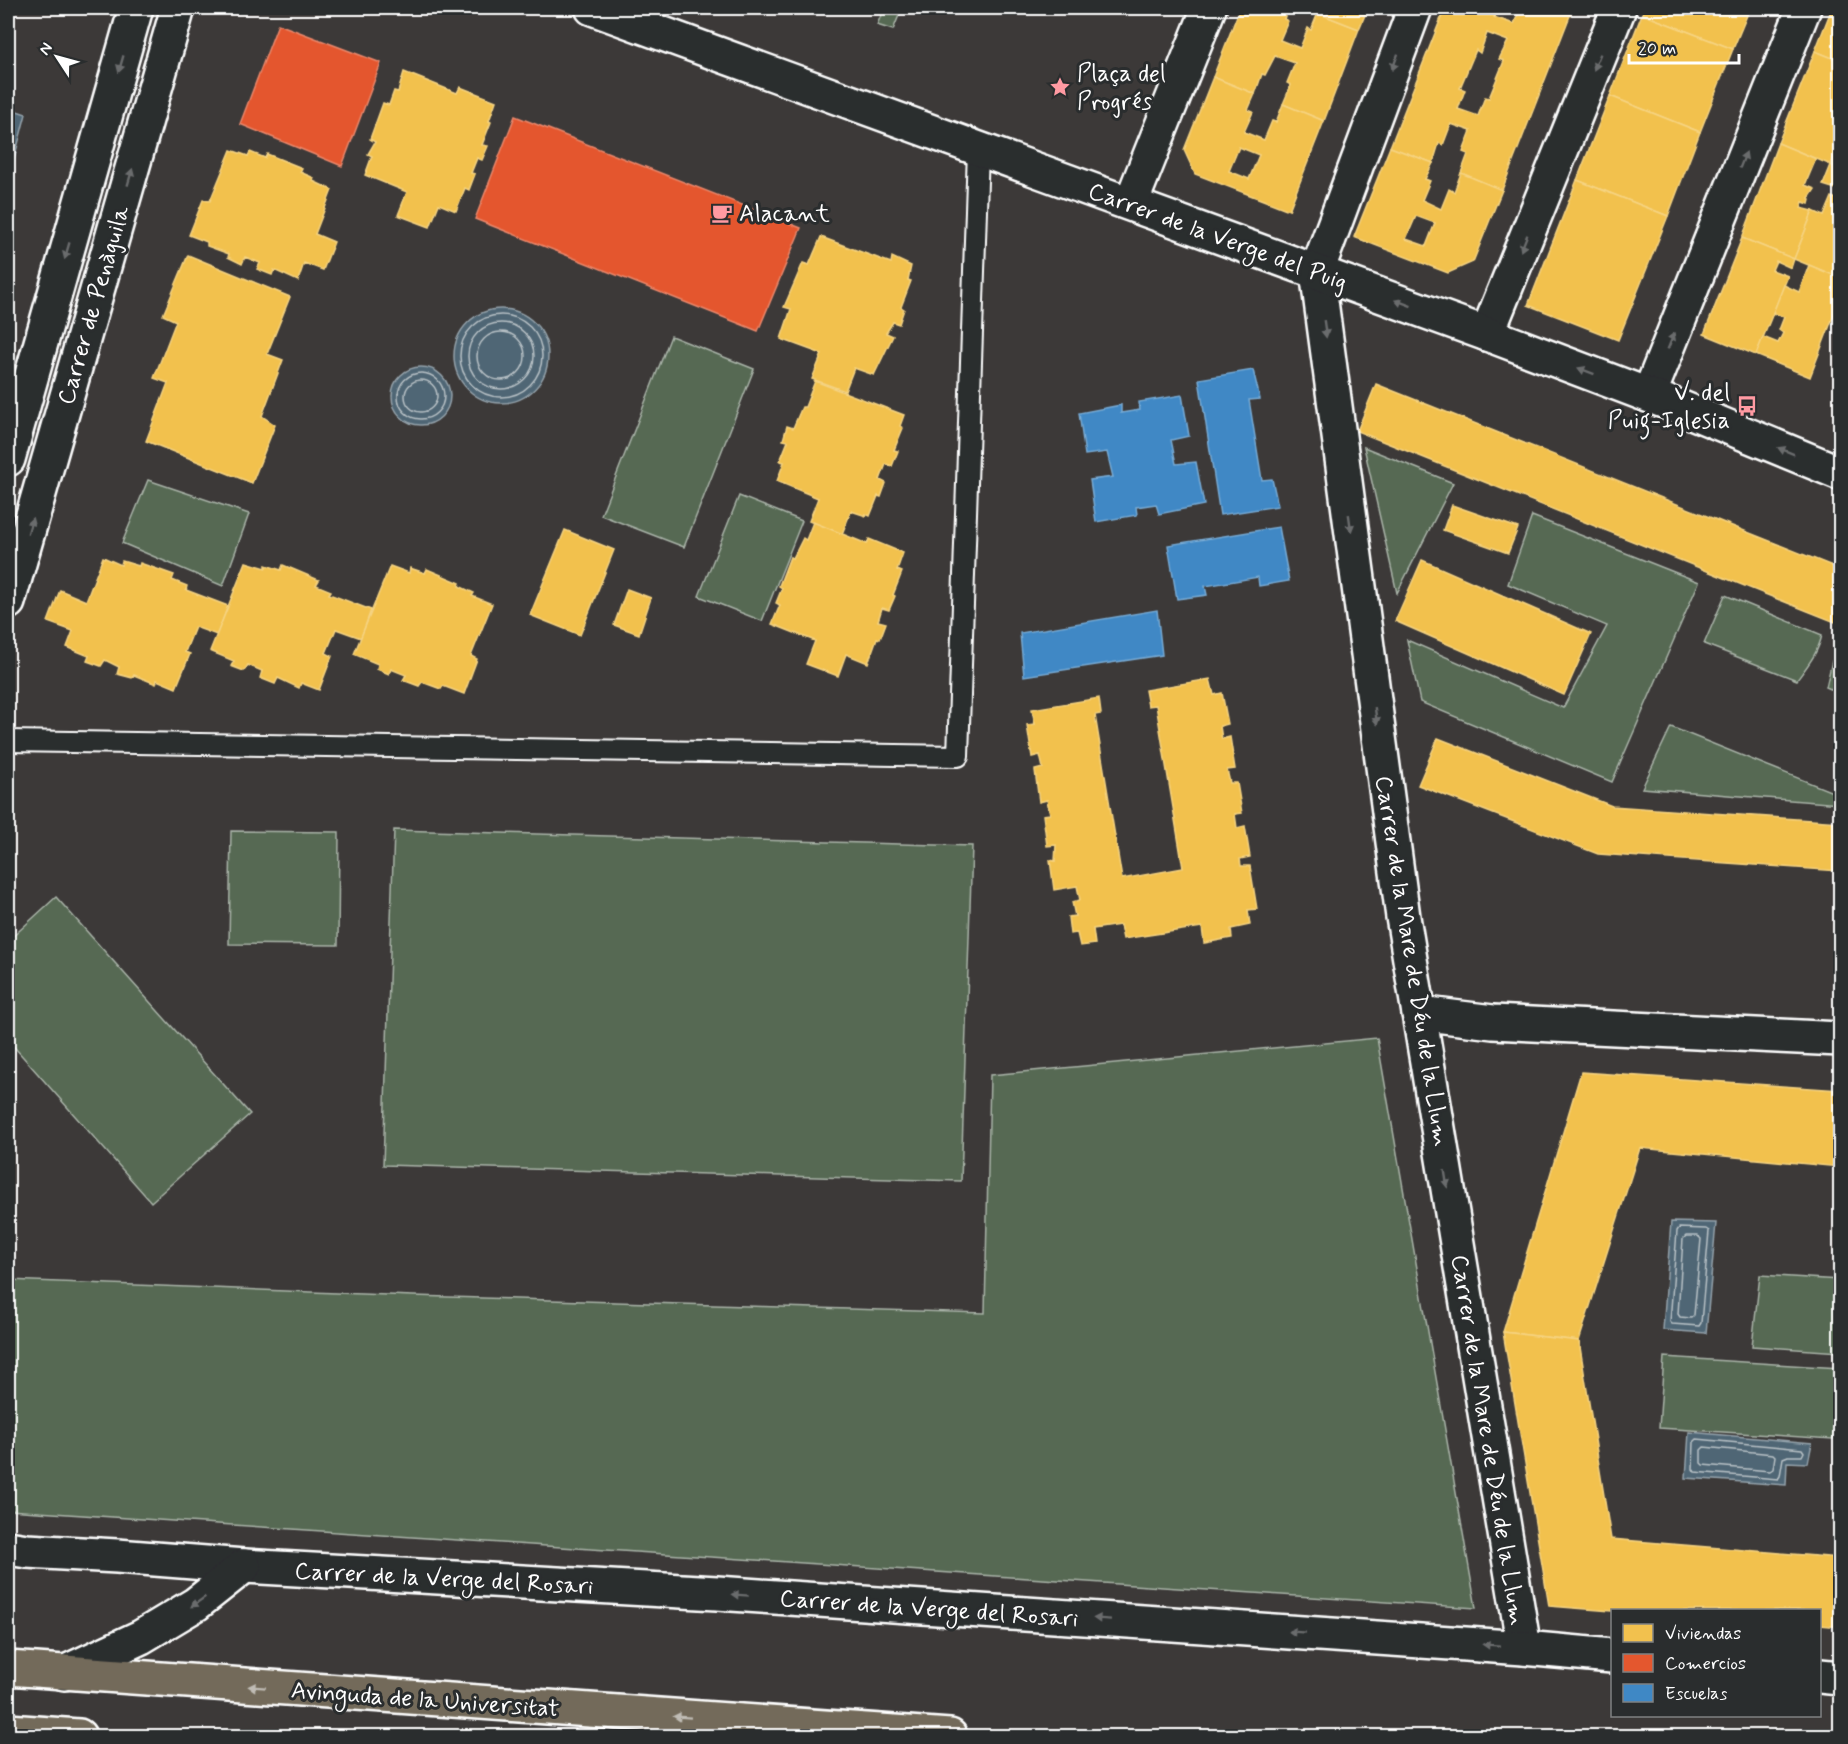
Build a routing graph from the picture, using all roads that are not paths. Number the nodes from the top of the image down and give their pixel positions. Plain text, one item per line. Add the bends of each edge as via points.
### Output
1 (136, 8) edge
2 (178, 8) edge
3 (592, 8) edge
4 (1209, 8) edge
5 (1415, 8) edge
6 (1619, 8) edge
7 (1804, 8) edge
8 (978, 150) junction
9 (1131, 203) junction
10 (1317, 271) junction
11 (1487, 334) junction
12 (1649, 395) junction
13 (8, 459) edge
14 (1840, 473) edge
15 (8, 602) edge
16 (8, 741) edge
17 (1419, 1013) junction
18 (1840, 1039) edge
19 (8, 1548) edge
20 (244, 1566) junction
21 (1524, 1647) junction
22 (1611, 1656) edge
23 (8, 1668) edge
24 (64, 1673) junction
25 (1821, 1676) edge
26 (1840, 1678) edge
27 (8, 1731) edge
28 (79, 1737) edge
29 (950, 1737) edge

1 -> 13 street, Carrer de Penàguila
15 -> 2 street, Carrer de Penàguila
3 - 8 street, Carrer de la Verge del Puig
4 - 9 street
5 -> 10 street
6 -> 11 street
12 -> 7 street
8 - 9 street, Carrer de la Verge del Puig
8 - 16 lane via 958,756
9 - 10 street, Carrer de la Verge del Puig
11 -> 10 street, Carrer de la Verge del Puig
10 -> 17 street, Carrer de la Mare de Déu de la Llum via 1402,917
12 -> 11 street, Carrer de la Verge del Puig
14 -> 12 street, Carrer de la Verge del Puig
17 - 18 street via 1493,1022
17 -> 21 street, Carrer de la Mare de Déu de la Llum
19 - 20 street, Carrer de la Verge del Rosari
21 -> 20 street, Carrer de la Verge del Rosari
20 -> 24 street via 196,1604 141,1637
21 - 22 street, Carrer de la Verge del Rosari
23 - 24 main road, Avinguda de la Universitat
29 -> 24 main road, Avinguda de la Universitat
25 - 26 street
27 - 28 main road

